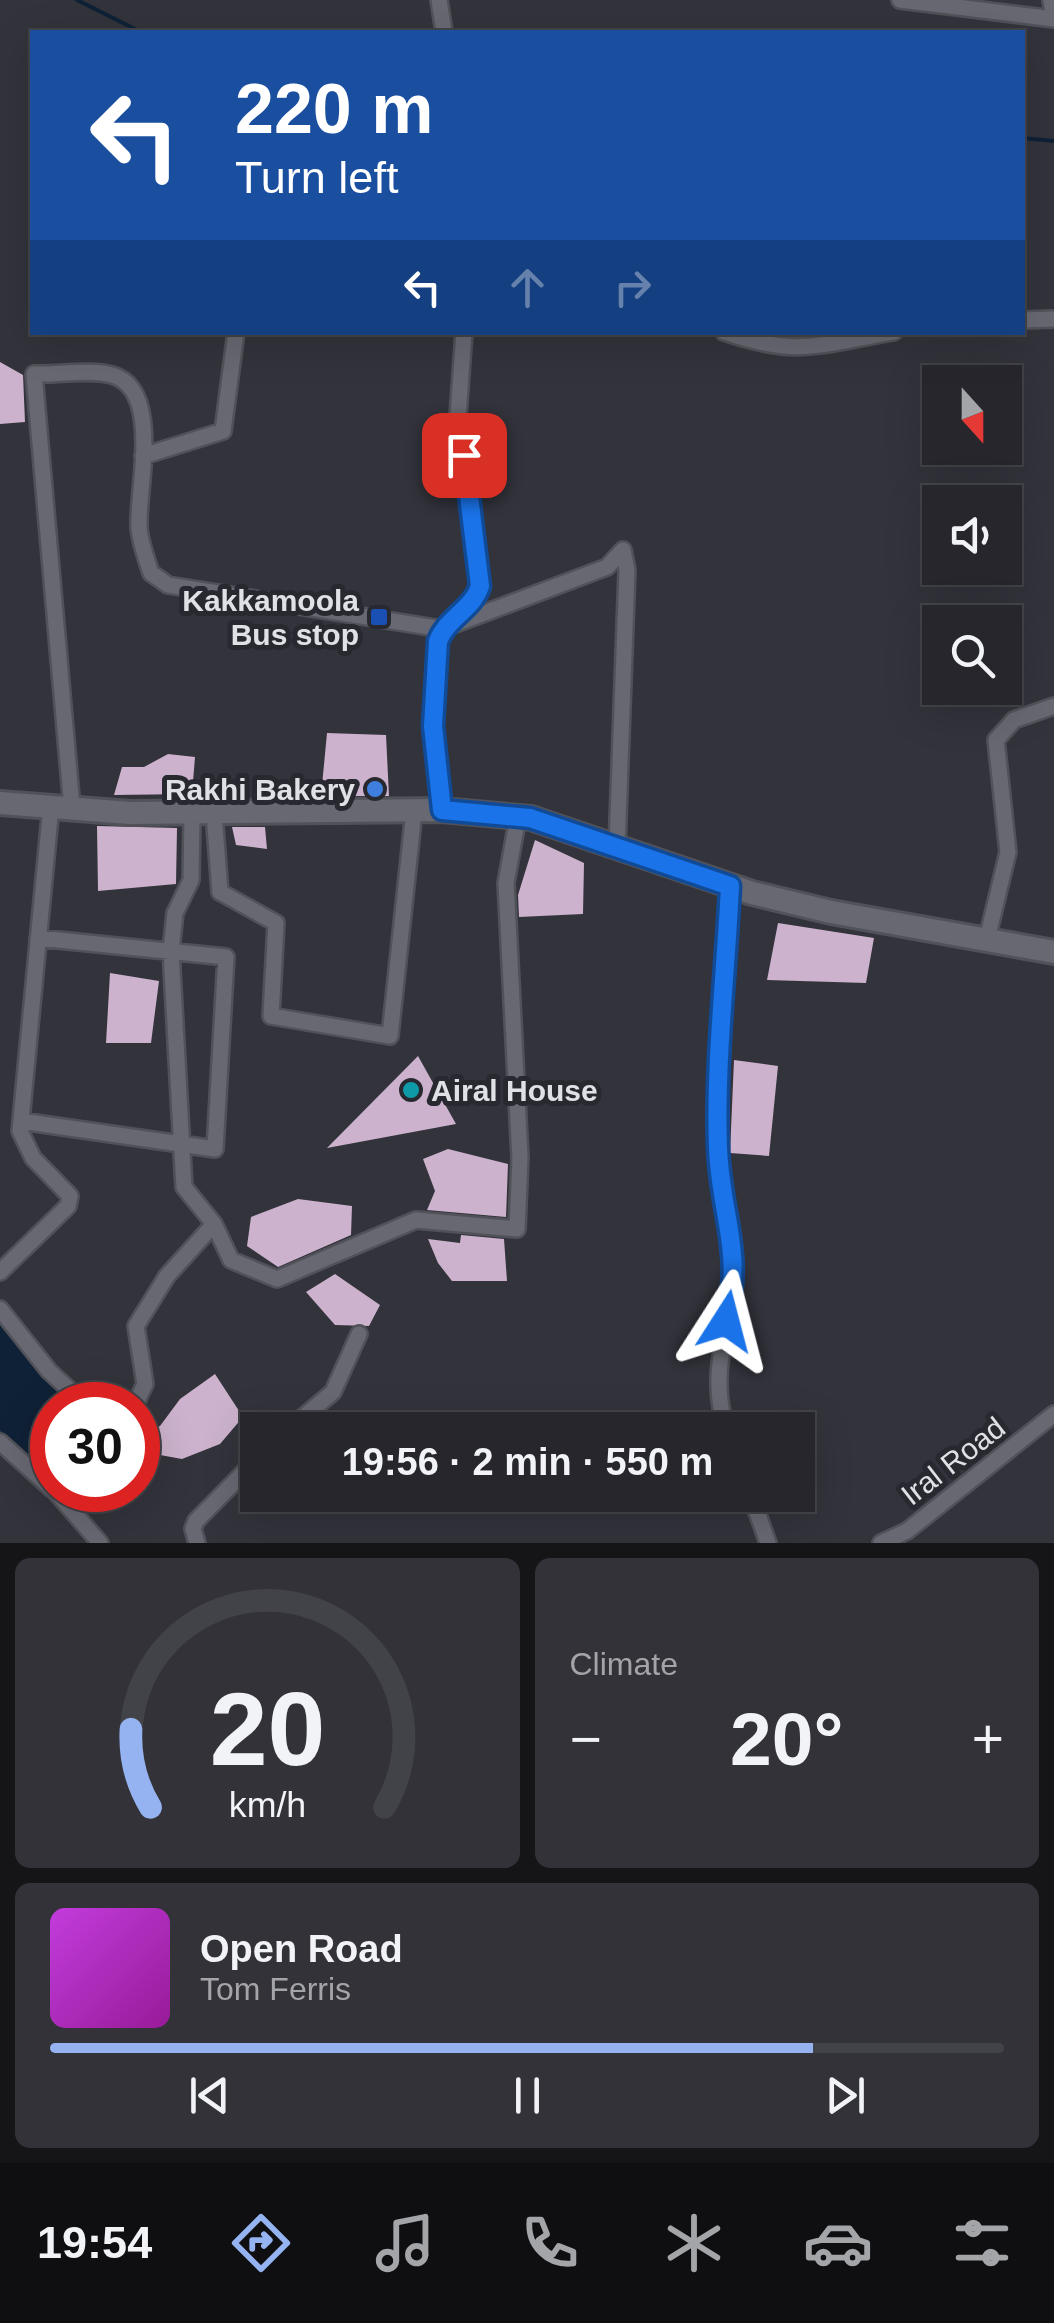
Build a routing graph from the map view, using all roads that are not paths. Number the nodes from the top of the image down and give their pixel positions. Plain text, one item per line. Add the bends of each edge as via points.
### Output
1 (438, 0) edge
2 (900, 0) edge
3 (1051, 0) edge
4 (444, 30) edge
5 (1054, 318) edge
6 (1025, 320) edge
7 (236, 335) edge
8 (464, 335) edge
9 (733, 335) edge
10 (878, 335) edge
11 (143, 456) junction
12 (442, 629) junction
13 (1054, 706) edge
14 (0, 803) edge
15 (62, 807) junction
16 (442, 810) junction
17 (414, 811) junction
18 (203, 814) junction
19 (518, 817) junction
20 (617, 847) junction
21 (730, 886) junction
22 (38, 938) junction
23 (987, 939) junction
24 (170, 951) junction
25 (1054, 952) edge
26 (21, 1120) junction
27 (180, 1143) junction
28 (214, 1224) junction
29 (0, 1272) edge
30 (0, 1309) edge
31 (359, 1334) dead end
32 (61, 1382) edge
33 (145, 1382) edge
34 (309, 1412) edge
35 (721, 1412) edge
36 (1054, 1414) edge
37 (0, 1442) edge
38 (30, 1467) edge
39 (240, 1476) edge
40 (75, 1512) edge
41 (757, 1512) edge
42 (100, 1543) edge
43 (197, 1543) edge
44 (768, 1543) edge
45 (881, 1543) edge

1 - 4 street
2 - 3 street via 1054,19
5 - 6 street
7 - 11 street via 223,432
8 - 12 street via 458,416 480,586
9 - 10 street via 797,350
11 - 12 street via 139,527 151,573 168,585
11 - 15 street via 139,402 129,386 113,375 34,374
12 - 16 street via 433,726
12 - 20 street via 607,566 623,550
13 - 23 street via 1014,720 996,740 1008,852
14 - 15 main road
15 - 18 main road
15 - 22 street
16 - 17 main road
16 - 19 main road
17 - 18 main road
17 - 18 street via 390,1036 271,1016 276,923 220,892
18 - 24 street
19 - 20 main road
19 - 28 street via 506,883 520,1158 517,1229 416,1220 277,1279 231,1260
20 - 21 main road
21 - 23 main road
21 - 35 street via 718,1143 735,1254 719,1349
22 - 24 street
22 - 26 street
23 - 25 main road
24 - 27 street
24 - 27 street via 226,957 216,1148
26 - 27 street
26 - 29 street via 22,1143 70,1196 68,1206
27 - 28 street via 184,1187
28 - 33 street via 167,1276 136,1326
30 - 32 street
31 - 34 street via 333,1392
36 - 45 street, Iral Road via 907,1532
37 - 38 street
39 - 43 street via 196,1521
40 - 42 street
41 - 44 street

